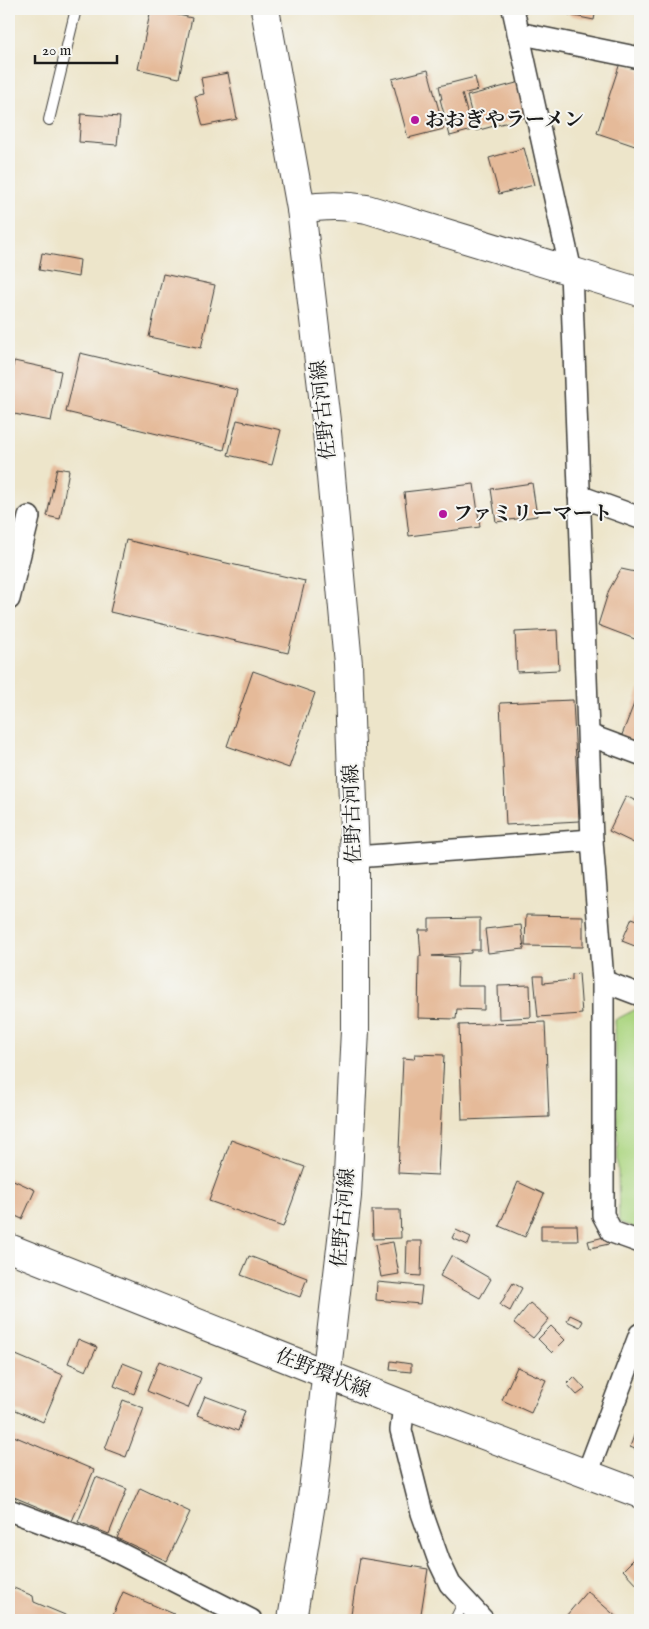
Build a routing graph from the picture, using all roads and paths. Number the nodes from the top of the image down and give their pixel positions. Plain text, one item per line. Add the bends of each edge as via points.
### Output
1 (76, 9) edge
2 (264, 9) edge
3 (514, 9) edge
4 (518, 33) junction
5 (640, 58) edge
6 (49, 120) dead end
7 (301, 209) junction
8 (571, 271) junction
9 (640, 292) edge
10 (579, 496) junction
11 (29, 517) dead end
12 (640, 518) edge
13 (9, 599) edge
14 (589, 735) junction
15 (640, 754) edge
16 (592, 840) junction
17 (355, 857) junction
18 (603, 981) junction
19 (640, 995) edge
20 (640, 1242) edge
21 (9, 1248) edge
22 (640, 1334) edge
23 (328, 1376) junction
24 (404, 1406) junction
25 (587, 1474) junction
26 (640, 1494) edge
27 (9, 1510) edge
28 (465, 1599) junction
29 (251, 1620) edge
30 (292, 1620) edge
31 (455, 1620) edge
32 (483, 1620) edge

1 - 6 lane
2 - 7 main road, 佐野古河線
3 - 4 street
4 - 5 street
4 - 8 street
7 - 8 main road via 343,205 366,209
7 - 17 main road, 佐野古河線 via 326,421 348,664
8 - 9 main road
8 - 10 street
10 - 12 street
10 - 14 street
11 - 13 street
14 - 15 street
14 - 16 street
16 - 17 street
16 - 18 street
17 - 23 main road, 佐野古河線 via 355,1030 347,1196
18 - 19 street
18 - 20 street via 603,1215 612,1232
21 - 23 main road, 佐野環状線
22 - 25 street
23 - 24 main road, 佐野環状線
23 - 30 main road, 佐野古河線
24 - 25 main road, 佐野環状線
24 - 28 street via 401,1430 422,1513 450,1584
25 - 26 main road, 佐野環状線
27 - 29 street via 107,1547
28 - 31 lane
28 - 32 street

